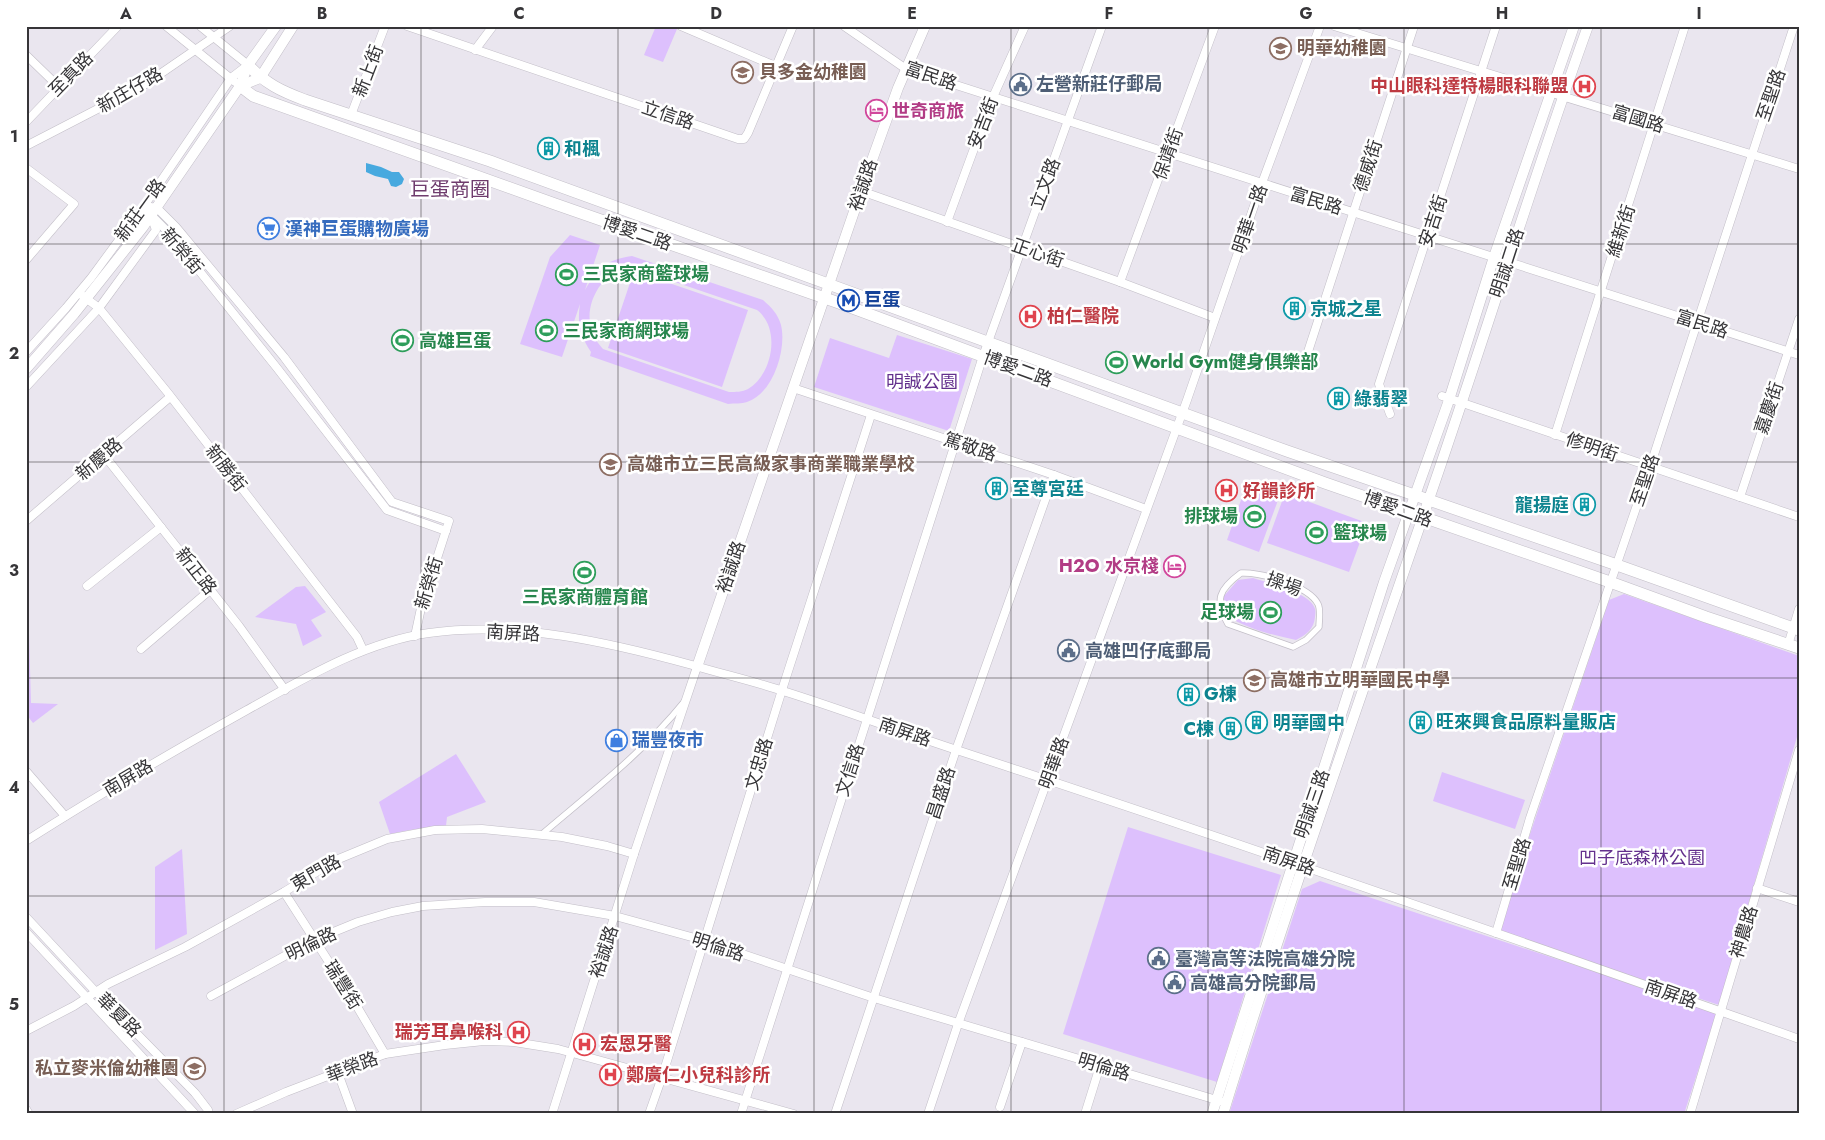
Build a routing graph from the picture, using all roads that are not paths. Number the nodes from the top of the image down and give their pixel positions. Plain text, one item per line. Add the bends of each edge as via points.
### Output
1 (118, 26) edge
2 (166, 26) edge
3 (200, 26) edge
4 (230, 26) edge
5 (276, 26) edge
6 (293, 26) edge
7 (385, 26) edge
8 (407, 26) edge
9 (493, 26) edge
10 (680, 26) edge
11 (793, 26) edge
12 (844, 26) edge
13 (925, 26) edge
14 (1025, 26) edge
15 (1102, 26) edge
16 (1215, 26) edge
17 (1320, 26) edge
18 (1334, 26) edge
19 (1414, 26) edge
20 (1496, 26) edge
21 (1574, 26) edge
22 (1588, 26) edge
23 (1686, 26) edge
24 (1794, 26) edge
25 (214, 38) junction
26 (1406, 48) junction
27 (195, 50) junction
28 (475, 50) junction
29 (26, 55) edge
30 (248, 64) junction
31 (775, 66) junction
32 (906, 69) junction
33 (1482, 71) junction
34 (231, 78) junction
35 (260, 78) junction
36 (240, 86) junction
37 (59, 87) junction
38 (1551, 92) junction
39 (1563, 96) junction
40 (993, 97) junction
41 (351, 115) junction
42 (26, 122) edge
43 (1068, 122) junction
44 (1655, 124) junction
45 (26, 146) edge
46 (1168, 153) junction
47 (1751, 154) junction
48 (26, 168) edge
49 (1799, 169) edge
50 (1262, 183) junction
51 (861, 191) junction
52 (144, 206) junction
53 (154, 212) junction
54 (1354, 212) junction
55 (947, 222) junction
56 (1428, 236) junction
57 (1021, 247) junction
58 (1494, 257) junction
59 (26, 260) edge
60 (1508, 262) junction
61 (1120, 282) junction
62 (830, 284) junction
63 (1602, 292) junction
64 (83, 296) junction
65 (824, 298) junction
66 (99, 308) junction
67 (1215, 318) junction
68 (1799, 319) edge
69 (1696, 322) junction
70 (987, 342) junction
71 (26, 352) edge
72 (1788, 352) junction
73 (1799, 355) edge
74 (982, 356) junction
75 (284, 357) junction
76 (35, 360) junction
77 (1304, 364) dead end
78 (275, 366) junction
79 (44, 368) junction
80 (26, 369) edge
81 (26, 387) edge
82 (793, 388) junction
83 (170, 397) junction
84 (1446, 397) junction
85 (1462, 403) junction
86 (1182, 412) junction
87 (1390, 414) dead end
88 (871, 415) junction
89 (1176, 428) junction
90 (1556, 434) junction
91 (954, 442) junction
92 (104, 455) junction
93 (1650, 467) junction
94 (1054, 475) junction
95 (1414, 495) junction
96 (1740, 497) junction
97 (1429, 501) junction
98 (1146, 509) junction
99 (1408, 513) junction
100 (1799, 517) edge
101 (1422, 518) junction
102 (26, 521) edge
103 (161, 527) junction
104 (446, 531) junction
105 (1617, 565) junction
106 (1610, 582) junction
107 (87, 586) dead end
108 (210, 590) junction
109 (1220, 596) joint
110 (1799, 609) edge
111 (1796, 630) edge
112 (415, 636) junction
113 (1793, 646) edge
114 (141, 649) dead end
115 (363, 650) junction
116 (697, 667) junction
117 (285, 690) junction
118 (782, 690) junction
119 (686, 700) junction
120 (866, 719) junction
121 (956, 750) junction
122 (1799, 750) edge
123 (26, 771) edge
124 (1047, 780) junction
125 (66, 816) junction
126 (541, 835) junction
127 (26, 841) edge
128 (634, 854) junction
129 (1293, 862) junction
130 (1303, 865) junction
131 (1757, 888) junction
132 (284, 892) junction
133 (1799, 902) edge
134 (1278, 908) junction
135 (1288, 912) junction
136 (615, 916) junction
137 (26, 917) edge
138 (26, 932) edge
139 (1496, 933) junction
140 (314, 940) junction
141 (703, 941) junction
142 (787, 970) junction
143 (95, 991) junction
144 (211, 996) dead end
145 (87, 997) junction
146 (874, 998) junction
147 (1721, 1011) junction
148 (958, 1024) junction
149 (26, 1031) edge
150 (1799, 1039) edge
151 (1022, 1042) junction
152 (572, 1052) junction
153 (385, 1054) junction
154 (1100, 1066) junction
155 (338, 1073) junction
156 (662, 1077) junction
157 (745, 1100) junction
158 (1216, 1100) junction
159 (1000, 1107) dead end
160 (26, 1109) edge
161 (1225, 1109) edge
162 (29, 1114) edge
163 (195, 1114) edge
164 (209, 1114) edge
165 (236, 1114) edge
166 (353, 1114) edge
167 (552, 1114) edge
168 (649, 1114) edge
169 (741, 1114) edge
170 (794, 1114) edge
171 (835, 1114) edge
172 (928, 1114) edge
173 (1085, 1114) edge
174 (1212, 1114) edge
175 (1690, 1114) edge

1 - 37 street, 至真路
2 - 27 street
3 - 25 street
4 - 25 street, 新庄仔路
5 - 30 street
6 - 35 street
7 - 41 street, 新上街
8 - 28 street, 立信路
9 - 28 street
10 - 31 street
11 - 31 street, 立信路
12 - 32 street, 富民路
13 - 32 street, 裕誠路
14 - 40 street, 安吉街
15 - 43 street, 立文路
16 - 46 street, 保靖街
17 - 50 street, 明華一路
18 - 26 street, 富國路
19 - 26 street, 德威街
20 - 33 street, 安吉街
21 - 38 street, 明誠二路
22 - 39 street, 明誠二路
23 - 44 street, 維新街
24 - 47 street, 至聖路
25 - 27 street, 新庄仔路
25 - 30 street
26 - 33 street, 富國路
26 - 54 street, 德威街
27 - 34 street
27 - 45 street, 新庄仔路 via 144,86
28 - 31 street, 立信路 via 738,139 744,139 748,133
29 - 37 street
30 - 34 street, 新莊一路
30 - 35 main road, 博愛二路
30 - 36 street
32 - 40 street, 富民路
32 - 51 street, 裕誠路
33 - 38 street, 富國路
33 - 56 street, 安吉街
34 - 36 street
34 - 52 street, 新莊一路
35 - 36 street
35 - 41 main road, 博愛二路 via 280,90
36 - 53 street, 新莊一路
36 - 65 main road, 博愛二路 via 253,96 275,104
37 - 42 street, 至真路
38 - 39 street, 富國路
38 - 58 street, 明誠二路
39 - 44 street, 富國路
39 - 60 street, 明誠二路
40 - 43 street, 富民路
40 - 55 street, 安吉街
41 - 62 main road, 博愛二路 via 490,161
43 - 46 street, 富民路
43 - 57 street, 立文路
44 - 47 street, 富國路
44 - 63 street, 維新街
46 - 50 street, 富民路
46 - 61 street, 保靖街
47 - 49 street, 富國路
47 - 69 street, 至聖路
48 - 59 street via 74,204
50 - 54 street, 富民路
50 - 67 street, 明華一路
51 - 55 street, 正心街
51 - 62 street, 裕誠路
52 - 53 street, 新榮街
52 - 64 street, 新莊一路
53 - 64 street, 新莊一路
53 - 66 street, 新莊一路 via 156,230
53 - 75 street, 新榮街 via 176,227
53 - 78 street, 新榮街
54 - 56 street, 富民路
54 - 77 street, 德威街
55 - 57 street, 正心街
56 - 58 street, 富民路
56 - 87 street, 安吉街 via 1379,384
57 - 61 street, 正心街
57 - 70 street, 立文路
58 - 60 street, 富民路
58 - 84 street, 明誠二路
60 - 63 street, 富民路
60 - 85 street, 明誠二路
61 - 67 street, 正心街
62 - 65 street, 裕誠路
62 - 70 main road, 博愛二路
63 - 69 street, 富民路
63 - 90 street, 維新街
64 - 66 street, 新勝街
64 - 71 street, 新莊一路
64 - 76 street, 新莊一路
65 - 74 main road, 博愛二路
65 - 82 street, 裕誠路
66 - 79 street, 新莊一路
66 - 83 street, 新勝街
67 - 86 street, 明華一路
68 - 72 street, 嘉慶街
69 - 72 street, 富民路
69 - 93 street, 至聖路
70 - 74 street, 文信路
70 - 86 main road, 博愛二路
71 - 76 street
72 - 73 street, 富民路
72 - 96 street, 嘉慶街
74 - 89 main road, 博愛二路
74 - 91 street, 文信路
75 - 78 street
75 - 104 street, 新榮街 via 392,502 449,521
76 - 79 street
76 - 80 street, 新莊一路
78 - 104 street, 新榮街 via 388,510
79 - 81 street, 新莊一路
82 - 88 street, 篤敬路
82 - 116 street, 裕誠路
83 - 92 street, 新慶路
83 - 115 street, 新勝街 via 357,637
84 - 85 street, 修明街
84 - 95 street, 明誠二路
85 - 90 street, 修明街
85 - 97 street, 明誠二路
86 - 89 street, 明華路
86 - 95 main road, 博愛二路
88 - 91 street, 篤敬路
88 - 118 street, 文忠路
89 - 98 street, 明華路
89 - 99 main road, 博愛二路
90 - 93 street, 修明街
91 - 94 street, 篤敬路
91 - 120 street, 文信路
92 - 102 street, 新慶路
92 - 103 street, 新正路
93 - 96 street, 修明街
93 - 105 street, 至聖路
94 - 98 street, 篤敬路
94 - 121 street, 昌盛路
95 - 97 main road, 博愛二路
95 - 99 street, 明誠三路
96 - 100 street, 修明街
97 - 101 street, 明誠三路
97 - 105 main road, 博愛二路
98 - 124 street, 明華路
99 - 101 main road, 博愛二路
99 - 129 street, 明誠三路
101 - 106 main road, 博愛二路
101 - 130 street, 明誠三路
103 - 107 street
103 - 108 street, 新正路
104 - 112 street, 新榮街 via 420,608
105 - 106 street, 至聖路
105 - 111 main road, 博愛二路
106 - 113 main road, 博愛二路
106 - 139 street, 至聖路
108 - 114 street
108 - 117 street, 新正路
109 - 109 street, 操場 via 1221,611 1228,624 1293,647 1319,627 1320,606 1313,596 1276,580 1241,573 1229,582
110 - 111 street
111 - 113 street
112 - 115 street, 南屏路
112 - 116 street, 南屏路 via 515,631 600,642
115 - 117 street, 南屏路
116 - 118 street, 南屏路
116 - 119 street, 裕誠路
117 - 125 street, 南屏路 via 199,736
118 - 120 street, 南屏路
118 - 141 street, 文忠路
119 - 126 street via 668,722 612,775
119 - 128 street, 裕誠路
120 - 121 street, 南屏路
120 - 142 street, 文信路
121 - 124 street, 南屏路
121 - 146 street, 昌盛路
122 - 131 street, 神農路
123 - 125 street
124 - 129 street, 南屏路
124 - 148 street, 明華路
125 - 127 street, 南屏路
126 - 128 street, 東門路
126 - 132 street, 東門路 via 458,828 412,833 336,860
128 - 136 street, 裕誠路
129 - 130 street, 南屏路
129 - 134 street, 明誠三路
130 - 135 street, 明誠三路
130 - 139 street, 南屏路
131 - 133 street
131 - 147 street, 神農路
132 - 140 street, 瑞豐街
132 - 143 street, 東門路 via 185,947
134 - 135 street
134 - 158 street, 明誠三路
135 - 161 street, 明誠三路
136 - 140 street, 明倫路 via 534,902 423,906 358,922
136 - 141 street, 明倫路
136 - 152 street, 裕誠路
137 - 143 street, 華夏路
138 - 145 street, 華夏路
139 - 147 street, 南屏路
140 - 144 street, 明倫路
140 - 153 street, 瑞豐街
141 - 142 street, 明倫路
141 - 156 street, 文忠路
142 - 146 street, 明倫路
142 - 157 street, 文信路
143 - 145 street, 東門路
143 - 164 street, 華夏路 via 189,1087
145 - 149 street, 東門路
145 - 163 street, 華夏路
146 - 148 street, 明倫路
146 - 171 street, 昌盛路
147 - 150 street, 南屏路
147 - 175 street, 神農路
148 - 151 street, 明倫路
148 - 172 street, 明華路
151 - 154 street, 明倫路
151 - 159 street
152 - 153 street, 華榮路 via 514,1042 484,1041
152 - 156 street, 華榮路
152 - 167 street, 裕誠路
153 - 155 street, 華榮路
154 - 158 street, 明倫路
154 - 173 street
155 - 165 street, 華榮路
155 - 166 street
156 - 157 street, 華榮路
156 - 168 street, 文忠路
157 - 169 street, 文信路
157 - 170 street, 華榮路
158 - 161 street, 明倫路
158 - 174 street, 明誠三路
160 - 162 street

